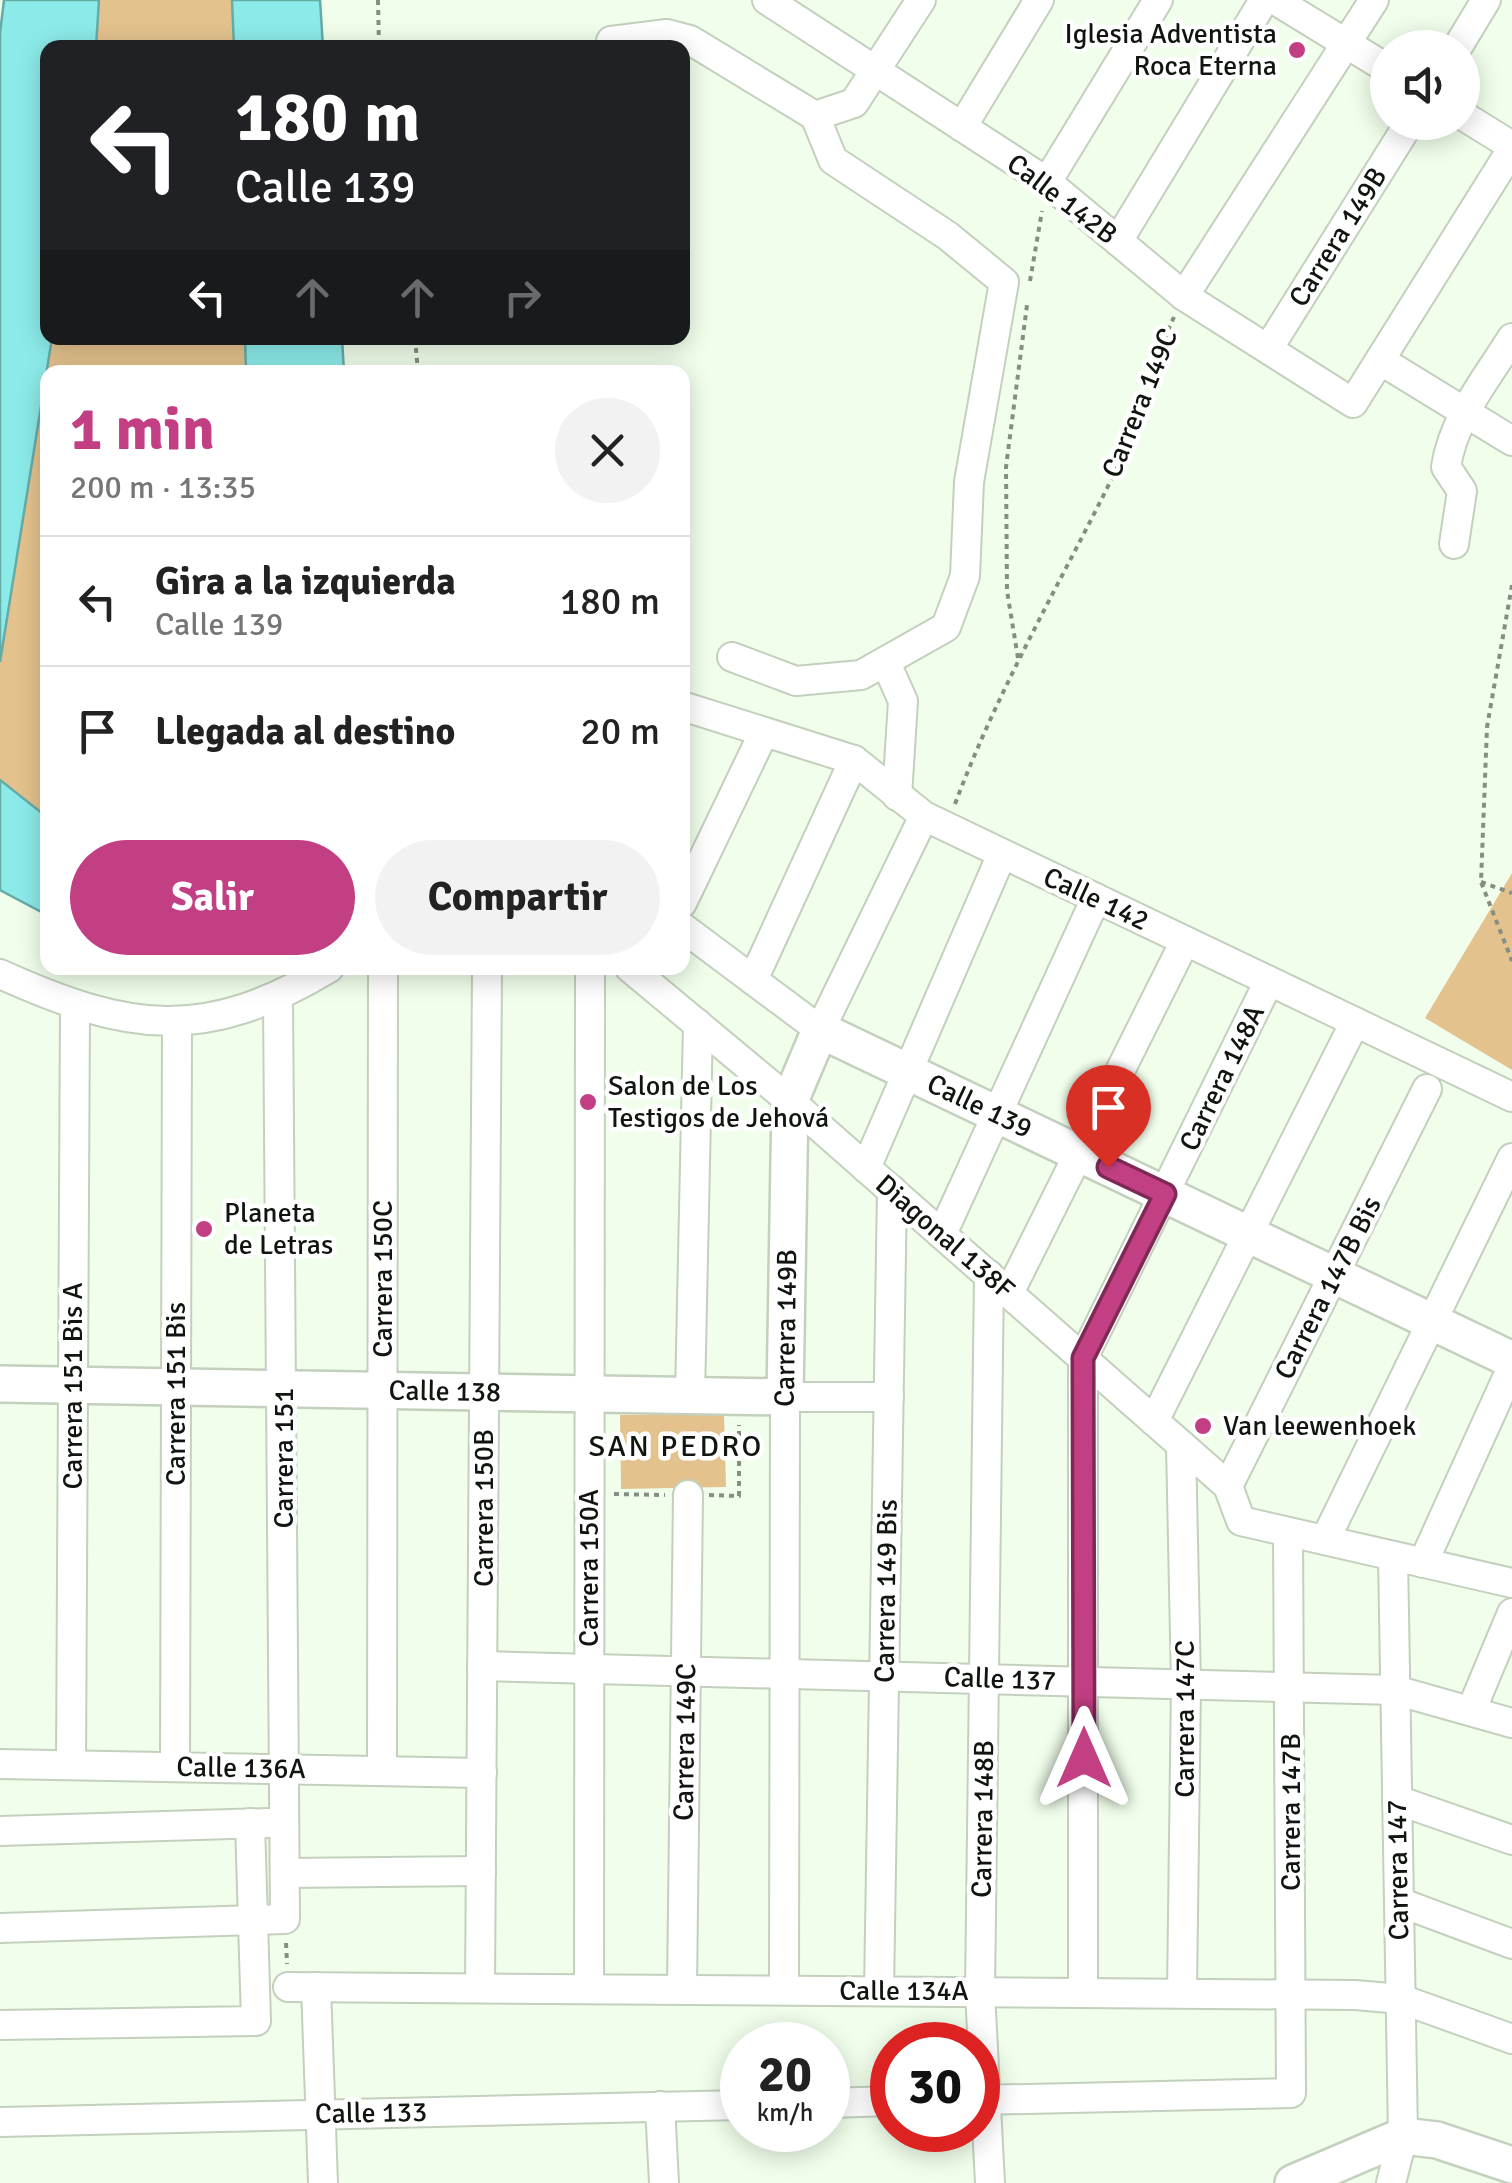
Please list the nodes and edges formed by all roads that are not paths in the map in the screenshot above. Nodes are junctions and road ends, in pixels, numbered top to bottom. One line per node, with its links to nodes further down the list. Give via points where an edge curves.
1 (767, 0): 9 (street, Calle 142B)
2 (921, 0): 16 (street)
3 (1039, 0): 18 (street)
4 (1158, 0): 22 (street)
5 (1264, 0): 23 (street)
6 (1275, 0): 14 (street)
7 (1374, 0): 14 (street, Carrera 149C)
8 (1486, 0): 10 (street)
9 (798, 8): 16 (street, Calle 142B)
10 (1467, 30)
11 (619, 40): 13 (street, via 666,34)
12 (690, 40): 17 (street)
13 (690, 40)
14 (1346, 44): 15 (street); 24 (street, Carrera 149C)
15 (1370, 58)
16 (878, 69): 17 (street, via 854,103); 18 (street, Calle 142B)
17 (815, 116): 32 (street, via 833,160 1004,282 968,482 965,576 946,627)
18 (962, 126): 22 (street, Calle 142B)
19 (1480, 128): 21 (street)
20 (1399, 140): 26 (street, Carrera 149B)
21 (1512, 148): 27 (street)
22 (1047, 182): 23 (street, Calle 142B)
23 (1118, 241): 24 (street, Calle 142B)
24 (1184, 296): 26 (street, Calle 142B)
25 (1511, 343): 28 (street)
26 (1268, 349): 27 (street, Calle 142B, via 1353,403)
27 (1380, 360): 28 (street)
28 (1465, 412): 29 (street); 30 (street, via 1446,466 1462,491)
29 (1512, 441)
30 (1454, 544)
31 (732, 657): 32 (street, via 796,680 861,674)
32 (886, 663): 36 (street, via 903,701)
33 (690, 709): 34 (street, Calle 142)
34 (764, 732): 35 (street, Calle 142); 39 (street)
35 (854, 760): 36 (street, Calle 142); 49 (street)
36 (898, 796): 37 (street, Calle 142)
37 (935, 822): 38 (street, Calle 142); 56 (street, Carrera 149B)
38 (1002, 854): 40 (street, Calle 142); 57 (street)
39 (690, 886)
40 (1096, 898): 42 (street, Calle 142); 61 (street)
41 (690, 933): 49 (street, Calle 139)
42 (1185, 941): 50 (street, Calle 142); 62 (street, Carrera 148B)
43 (0, 974): 52 (street)
44 (317, 975): 51 (street)
45 (383, 975): 78 (street, Carrera 150C)
46 (487, 975): 79 (street, Carrera 150B)
47 (590, 975): 80 (street, Carrera 150A)
48 (638, 975): 55 (street, Diagonal 138F)
49 (753, 980): 56 (street, Calle 139)
50 (1269, 981): 54 (street, Calle 142); 66 (street, Carrera 148A)
51 (278, 998): 53 (street); 77 (street, Carrera 151)
52 (75, 1008): 53 (street); 75 (street, Carrera 151 Bis A)
53 (177, 1022): 76 (street, Carrera 151 Bis)
54 (1354, 1022): 59 (street, Calle 142); 68 (street)
55 (698, 1024): 60 (street, Diagonal 138F); 81 (street)
56 (820, 1030): 57 (main road, Calle 139); 60 (main road, Carrera 149B)
57 (908, 1072): 61 (main road, Calle 139); 64 (street)
58 (1426, 1089): 69 (street, Carrera 147B Bis)
59 (1512, 1097)
60 (790, 1101): 64 (street, Diagonal 138F); 82 (main road, Carrera 149B)
61 (997, 1114): 62 (main road, Calle 139); 67 (street)
62 (1080, 1154): 66 (main road, Calle 139); 70 (street, Carrera 148B)
63 (1512, 1158): 71 (street)
64 (866, 1168): 65 (street, Diagonal 138F)
65 (892, 1190): 67 (street, Diagonal 138F); 83 (street, Carrera 149 Bis)
66 (1165, 1194): 68 (main road, Calle 139); 72 (street, Carrera 148A)
67 (942, 1234): 70 (street, Diagonal 138F)
68 (1249, 1234): 69 (main road, Calle 139); 84 (street)
69 (1334, 1276): 71 (main road, Calle 139); 86 (street, Carrera 147B Bis)
70 (999, 1284): 72 (street, Diagonal 138F); 99 (street, Carrera 148B)
71 (1431, 1322): 73 (main road, Calle 139); 89 (street)
72 (1083, 1358): 84 (street, Diagonal 138F); 100 (street, Carrera 148A)
73 (1512, 1364): 91 (street)
74 (0, 1384): 75 (main road, Calle 138)
75 (73, 1386): 76 (main road, Calle 138); 107 (street, Carrera 151 Bis A)
76 (176, 1387): 77 (main road, Calle 138); 108 (street, Carrera 151 Bis)
77 (284, 1389): 78 (main road, Calle 138); 109 (street, Carrera 151)
78 (383, 1390): 79 (main road, Calle 138); 110 (street, Carrera 150C)
79 (484, 1392): 80 (main road, Calle 138); 94 (street, Carrera 150B)
80 (590, 1394): 81 (main road, Calle 138); 95 (street, Carrera 150A)
81 (690, 1396): 82 (main road, Calle 138)
82 (785, 1397): 83 (street, Calle 138); 97 (street, Carrera 149B)
83 (889, 1397): 98 (street, Carrera 149 Bis)
84 (1154, 1421): 85 (street, Diagonal 138F)
85 (1181, 1445): 86 (street, Diagonal 138F); 101 (street, Carrera 147C)
86 (1228, 1486): 88 (street, Diagonal 138F, via 1241,1521)
87 (688, 1495): 96 (street, Carrera 149C)
88 (1288, 1532): 89 (street); 102 (street, Carrera 147B)
89 (1325, 1540): 90 (street)
90 (1393, 1556): 91 (street); 103 (street, Carrera 147)
91 (1423, 1563): 92 (street)
92 (1512, 1584)
93 (1512, 1612): 104 (street)
94 (482, 1666): 95 (street, Calle 137); 111 (street, Carrera 150B)
95 (589, 1669): 96 (street, Calle 137); 124 (street, Carrera 150A)
96 (686, 1671): 97 (street, Calle 137); 125 (street, Carrera 149C)
97 (784, 1674): 98 (street, Calle 137); 126 (street, Carrera 149B)
98 (884, 1676): 99 (street, Calle 137); 127 (street, Carrera 149 Bis)
99 (985, 1679): 100 (street, Calle 137); 128 (street, Carrera 148B)
100 (1085, 1682): 101 (street, Calle 137); 129 (street, Carrera 148A)
101 (1186, 1684): 102 (street, Calle 137); 130 (street, Carrera 147C)
102 (1290, 1687): 103 (street, Calle 137); 131 (street, Carrera 147B)
103 (1395, 1690): 104 (street, Calle 137); 112 (street, Carrera 147)
104 (1471, 1711): 105 (street, Calle 137)
105 (1512, 1723)
106 (0, 1764): 107 (street, Calle 136A)
107 (70, 1765): 108 (street, Calle 136A)
108 (175, 1767): 109 (street, Calle 136A)
109 (285, 1769): 110 (street, Calle 136A); 113 (street, Carrera 151)
110 (382, 1771): 111 (street, Calle 136A)
111 (482, 1772): 117 (street, Carrera 150B)
112 (1397, 1800): 116 (street); 119 (street, Carrera 147)
113 (285, 1822): 114 (street); 118 (street, Carrera 151)
114 (250, 1823): 115 (street); 120 (street)
115 (0, 1831)
116 (1512, 1840)
117 (481, 1871): 118 (street); 123 (street, Carrera 150B)
118 (285, 1873): 120 (street, Carrera 151, via 286,1918)
119 (1399, 1902): 122 (street); 132 (street, Carrera 147)
120 (254, 1920): 121 (street); 134 (street, via 256,2021)
121 (0, 1928)
122 (1512, 1944)
123 (480, 1988): 124 (street, Calle 134A); 139 (street, Calle 134A, via 302,1987)
124 (589, 1989): 125 (street, Calle 134A)
125 (682, 1990): 126 (street, Calle 134A)
126 (784, 1990): 127 (street, Calle 134A)
127 (879, 1991): 128 (street, Calle 134A)
128 (980, 1992): 129 (street, Calle 134A); 133 (street, Carrera 148B)
129 (1083, 1993): 130 (street, Calle 134A)
130 (1182, 1993): 131 (street, Calle 134A)
131 (1291, 1994): 132 (street, Calle 134A); 136 (street, Carrera 147B, via 1291,2093)
132 (1401, 1999): 135 (street, Calle 134A); 141 (street, Carrera 147)
133 (981, 2022)
134 (0, 2025)
135 (1512, 2039)
136 (1000, 2100)
137 (720, 2105): 138 (street, Calle 133)
138 (660, 2106): 139 (street, Calle 133); 146 (street)
139 (321, 2114): 140 (street, Calle 133); 145 (street)
140 (0, 2122)
141 (1403, 2136): 143 (main road, via 1438,2140); 144 (main road); 148 (street, Carrera 147)
142 (987, 2152): 147 (street, Carrera 148B)
143 (1504, 2170)
144 (1304, 2181)
145 (323, 2183)
146 (664, 2183)
147 (990, 2183)
148 (1391, 2183)

